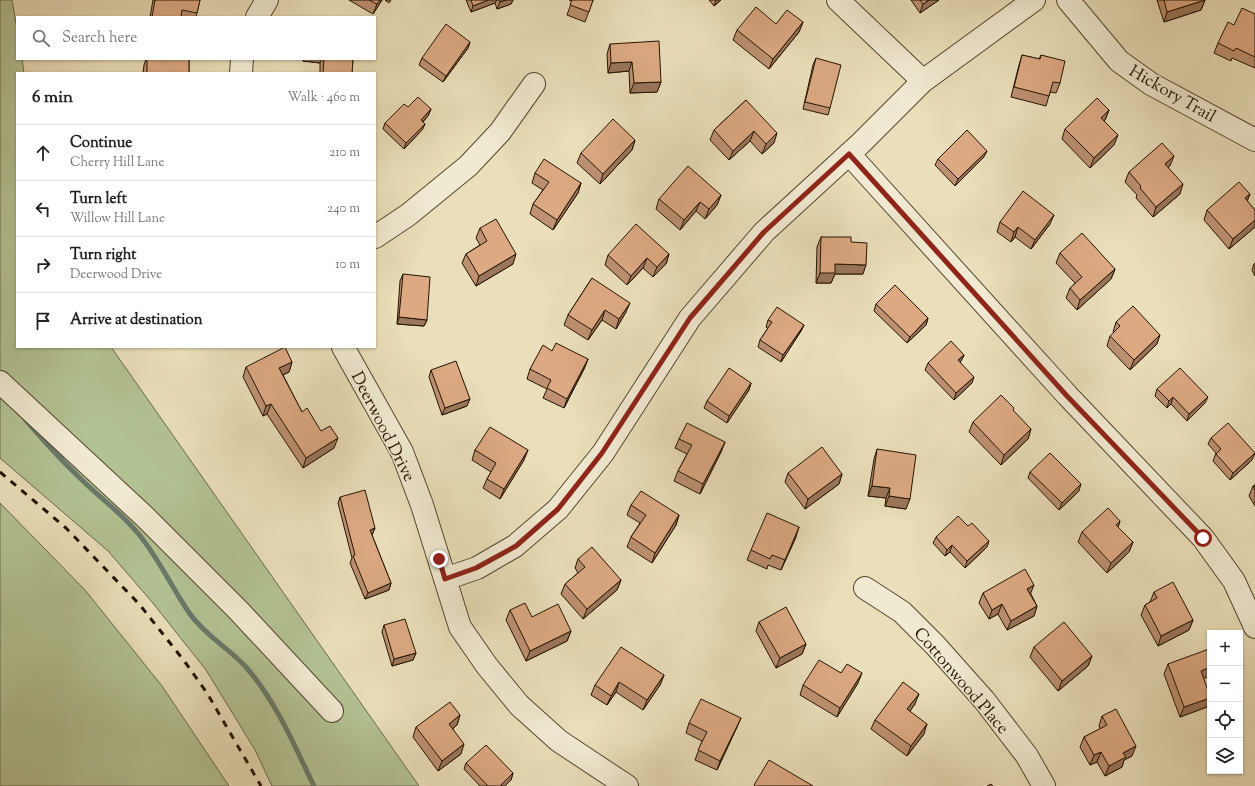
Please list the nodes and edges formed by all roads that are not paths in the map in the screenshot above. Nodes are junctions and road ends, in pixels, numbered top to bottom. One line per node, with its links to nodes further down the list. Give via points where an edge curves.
1 (267, 0): 5 (street)
2 (838, 0): 8 (street)
3 (1034, 0): 8 (street)
4 (1068, 0): 10 (street, Hickory Trail, via 1118,61 1152,84)
5 (258, 16)
6 (242, 60): 7 (street)
7 (240, 72)
8 (922, 80): 11 (street)
9 (534, 84): 12 (street, via 500,132 468,166 408,215)
10 (1255, 140)
11 (849, 154): 15 (street, via 764,232 690,318 602,453 558,509 516,546 476,568); 17 (street, via 1067,396 1203,538 1234,580)
12 (376, 236)
13 (344, 348): 15 (street, Deerwood Drive, via 402,452)
14 (0, 382): 18 (street, via 144,516 238,610)
15 (445, 579): 19 (street, Deerwood Drive, via 460,627 519,705 559,741)
16 (865, 588): 20 (street, Cottonwood Place, via 902,612 935,645 984,700 1027,756)
17 (1255, 627)
18 (332, 711)
19 (627, 786)
20 (1044, 786)

